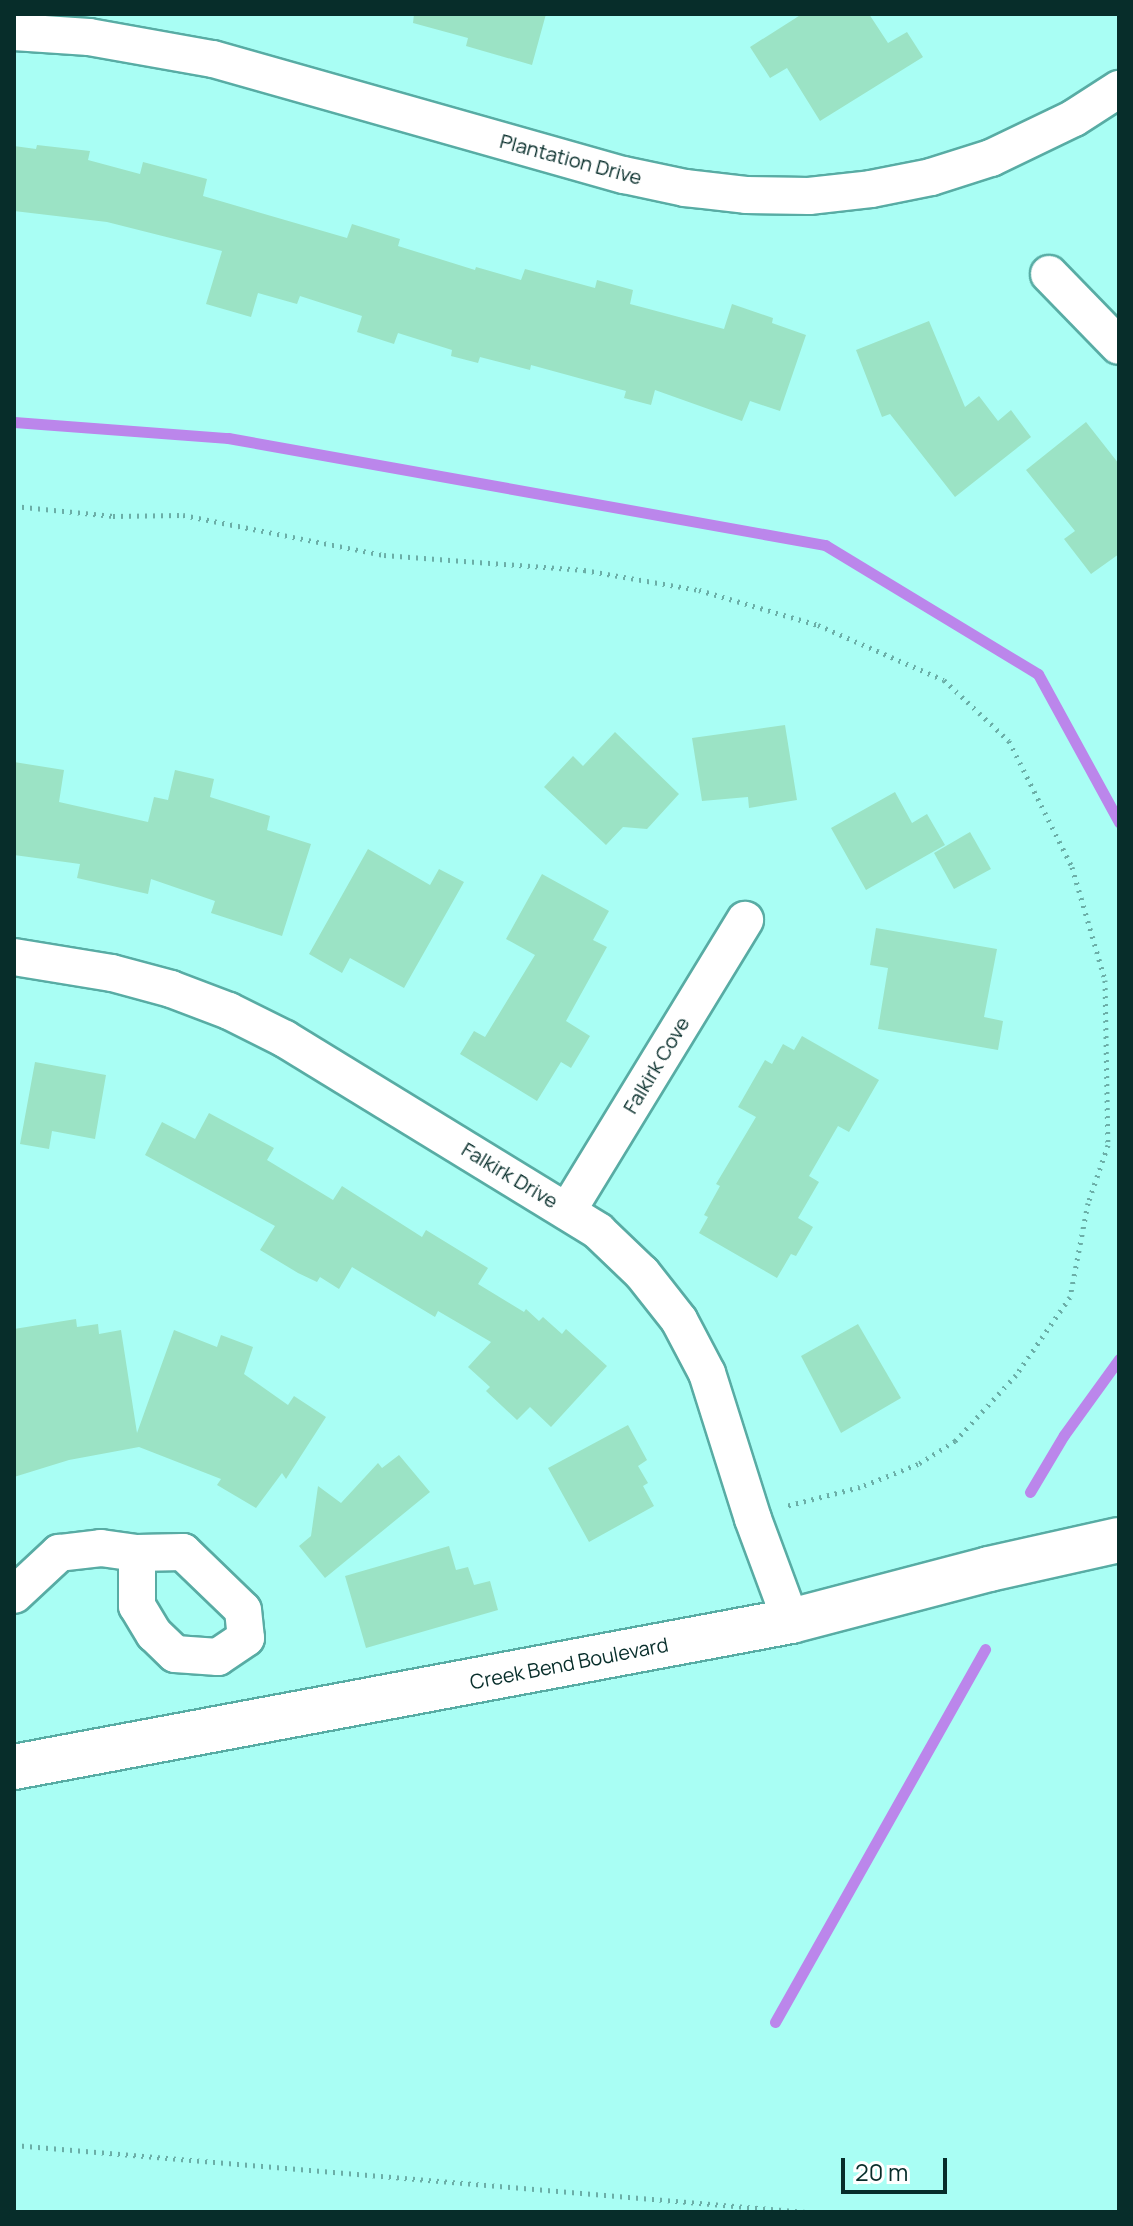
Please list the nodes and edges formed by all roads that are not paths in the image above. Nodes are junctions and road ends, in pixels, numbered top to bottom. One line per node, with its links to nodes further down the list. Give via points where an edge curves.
1 (14, 32): 2 (street, Plantation Drive, via 89,37 198,55 624,175 746,195 809,196 931,177 991,158 1074,118)
2 (1119, 89)
3 (1049, 274): 4 (street)
4 (1119, 346)
5 (745, 920): 7 (street, Falkirk Cove)
6 (14, 957): 7 (street, Falkirk Drive, via 112,973 229,1011 285,1039)
7 (568, 1210): 11 (street, Falkirk Drive, via 642,1273 679,1320 707,1373)
8 (1119, 1540): 11 (street, Creek Bend Boulevard)
9 (137, 1553): 10 (street, via 101,1548 59,1553)
10 (14, 1595)
11 (791, 1621): 12 (street, Creek Bend Boulevard)
12 (14, 1767)

